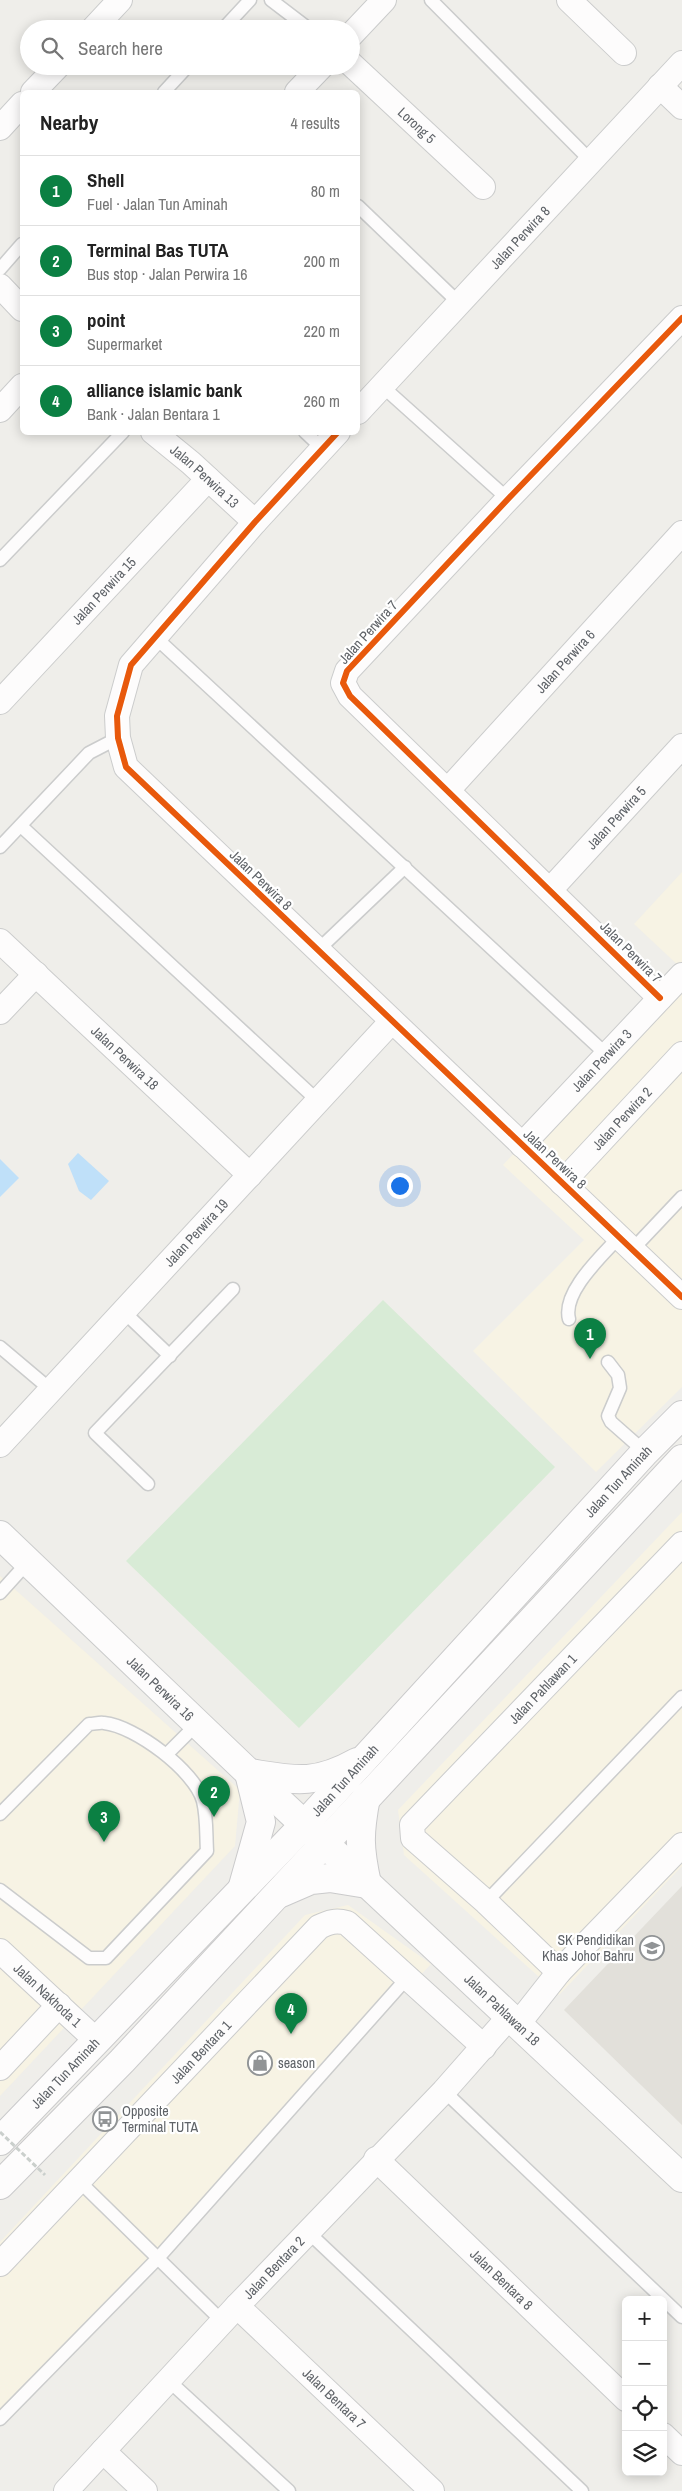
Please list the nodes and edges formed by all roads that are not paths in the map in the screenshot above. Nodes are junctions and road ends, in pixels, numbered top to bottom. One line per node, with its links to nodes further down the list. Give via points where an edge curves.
1 (120, 0): 7 (street)
2 (250, 0): 8 (lane)
3 (271, 0): 9 (lane)
4 (384, 0): 10 (street)
5 (431, 0): 24 (lane)
6 (570, 0): 11 (street)
7 (101, 20)
8 (231, 20)
9 (297, 20)
10 (360, 25)
11 (624, 53)
12 (682, 63): 17 (street, Jalan Perwira 8)
13 (360, 72): 25 (street, Lorong 5)
14 (49, 75): 18 (street)
15 (180, 75): 19 (lane)
16 (313, 75): 20 (street)
17 (660, 86): 22 (street); 24 (street, Jalan Perwira 8)
18 (35, 90)
19 (166, 90)
20 (299, 90)
21 (20, 106): 23 (street)
22 (682, 107)
23 (0, 128)
24 (591, 161): 30 (street, Jalan Perwira 8)
25 (483, 187)
26 (360, 208): 30 (lane)
27 (20, 246): 28 (lane)
28 (0, 269)
29 (0, 286): 31 (street)
30 (459, 303): 33 (street, Jalan Perwira 8)
31 (20, 307)
32 (682, 318): 42 (street, Jalan Perwira 7)
33 (382, 386): 36 (street, Jalan Perwira 8); 42 (lane)
34 (20, 388): 35 (street)
35 (0, 410)
36 (360, 410)
37 (120, 435): 45 (lane)
38 (157, 435): 41 (street, Jalan Perwira 13)
39 (314, 435): 40 (lane)
40 (331, 441): 43 (street, Jalan Perwira 8)
41 (208, 479): 43 (street, Jalan Perwira 13); 47 (street, Jalan Perwira 15)
42 (508, 499): 50 (street, Jalan Perwira 7, via 347,671 343,683 350,696)
43 (255, 522): 46 (street, Jalan Perwira 8)
44 (682, 533): 50 (street, Jalan Perwira 6)
45 (0, 560)
46 (155, 637): 48 (street, Jalan Perwira 8, via 131,665 117,716); 53 (lane)
47 (0, 702)
48 (118, 738): 51 (lane, via 89,753); 56 (street, Jalan Perwira 8, via 126,767)
49 (682, 746): 54 (street, Jalan Perwira 5)
50 (448, 790): 54 (street, Jalan Perwira 7)
51 (21, 826): 52 (lane); 64 (lane)
52 (0, 847)
53 (405, 867): 56 (lane); 63 (lane)
54 (550, 890): 59 (street, Jalan Perwira 7)
55 (0, 941): 57 (street, Jalan Perwira 18)
56 (318, 950): 61 (street, Jalan Perwira 8)
57 (36, 974): 60 (street); 66 (street, Jalan Perwira 18)
58 (682, 975): 59 (street, Jalan Perwira 3)
59 (660, 998): 63 (street, Jalan Perwira 3)
60 (0, 1012)
61 (392, 1021): 64 (street, Jalan Perwira 19); 65 (street, Jalan Perwira 8)
62 (682, 1054): 67 (street, Jalan Perwira 2)
63 (607, 1055): 65 (street, Jalan Perwira 3)
64 (318, 1101): 66 (street, Jalan Perwira 19)
65 (522, 1146): 67 (street, Jalan Perwira 8)
66 (250, 1175): 72 (street, Jalan Perwira 19)
67 (562, 1183): 69 (street, Jalan Perwira 8)
68 (682, 1197): 69 (lane)
69 (626, 1244): 71 (street, Jalan Perwira 8); 73 (lane, via 575,1289 567,1311)
70 (234, 1289): 75 (lane)
71 (682, 1297)
72 (124, 1311): 75 (lane); 77 (street, Jalan Perwira 19)
73 (568, 1319)
74 (0, 1347): 77 (lane)
75 (170, 1356): 82 (lane, via 96,1433)
76 (608, 1362): 80 (lane, via 618,1375 620,1388 608,1416)
77 (51, 1390): 79 (street, Jalan Perwira 19)
78 (682, 1415): 80 (main road, Jalan Tun Aminah)
79 (0, 1445)
80 (645, 1452): 90 (main road, Jalan Tun Aminah)
81 (682, 1459): 92 (main road, Jalan Tun Aminah)
82 (148, 1484)
83 (0, 1535): 85 (main road, Jalan Perwira 16)
84 (682, 1544): 100 (street, Jalan Pahlawan 1, via 412,1825 413,1838)
85 (28, 1562): 86 (lane); 88 (main road, Jalan Perwira 16)
86 (0, 1593)
87 (682, 1697): 100 (lane)
88 (198, 1723): 89 (lane); 91 (main road, Jalan Perwira 16)
89 (167, 1754): 93 (lane, via 130,1732 105,1723 89,1724); 97 (lane, via 182,1767 203,1800 207,1851 106,1958 89,1958)
90 (369, 1754): 91 (main road, via 325,1776 302,1781); 94 (main road, Jalan Tun Aminah)
91 (249, 1773): 94 (main road, Jalan Perwira 16); 98 (main road, via 261,1822)
92 (366, 1797): 94 (main road, Jalan Tun Aminah); 96 (main road, via 359,1848)
93 (0, 1814)
94 (314, 1834): 96 (main road, Jalan Pahlawan 18); 98 (main road, Jalan Tun Aminah); 99 (main road, Jalan Tun Aminah)
95 (682, 1845): 102 (street, Jalan Bentara 2)
96 (367, 1884): 99 (main road, via 330,1878 312,1880); 105 (main road, Jalan Pahlawan 18)
97 (0, 1890)
98 (241, 1890): 106 (main road, Jalan Tun Aminah)
99 (273, 1896): 114 (main road, Jalan Tun Aminah, via 122,2061)
100 (486, 1902): 102 (street)
101 (0, 1951): 104 (street, Jalan Nakhoda 1)
102 (560, 1972): 105 (street, Jalan Bentara 2)
103 (407, 1978): 107 (street); 113 (street, Jalan Bentara 1, via 347,1923 339,1921 319,1927); 116 (lane)
104 (59, 2006): 106 (street, Jalan Nakhoda 1); 108 (street)
105 (514, 2020): 107 (street, Jalan Bentara 2); 112 (main road, Jalan Pahlawan 18)
106 (96, 2040): 110 (main road, Jalan Tun Aminah)
107 (484, 2047): 109 (street, Jalan Bentara 2)
108 (0, 2068)
109 (444, 2091): 111 (street, Jalan Bentara 2); 119 (lane)
110 (0, 2141)
111 (376, 2159): 115 (street, Jalan Bentara 2); 121 (street, Jalan Bentara 8)
112 (682, 2178)
113 (79, 2182): 116 (lane); 117 (street, Jalan Bentara 1)
114 (0, 2185)
115 (308, 2232): 118 (street, Jalan Bentara 2); 130 (lane)
116 (159, 2257): 118 (lane); 122 (lane)
117 (0, 2264)
118 (230, 2314): 120 (street, Jalan Bentara 2); 129 (street, Jalan Bentara 7)
119 (682, 2318)
120 (168, 2380): 124 (street, Jalan Bentara 2); 128 (lane)
121 (622, 2394)
122 (0, 2420)
123 (667, 2439): 125 (street)
124 (103, 2451): 126 (street, Jalan Bentara 2); 127 (street)
125 (682, 2453)
126 (66, 2491)
127 (144, 2491)
128 (288, 2491)
129 (432, 2491)
130 (582, 2491)

